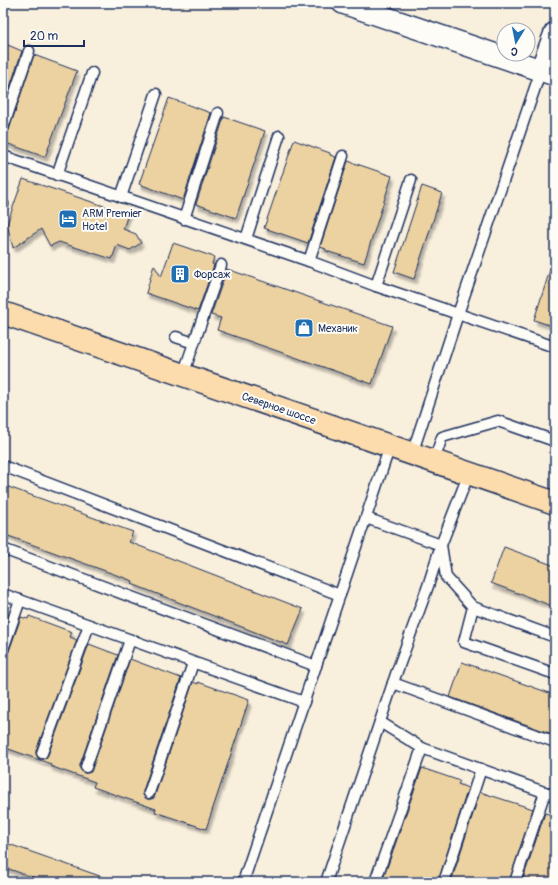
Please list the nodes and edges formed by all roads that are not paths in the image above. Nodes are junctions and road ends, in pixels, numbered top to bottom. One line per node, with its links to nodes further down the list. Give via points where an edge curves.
1 (343, 3): 4 (street)
2 (555, 33): 4 (street)
3 (29, 51): 8 (lane)
4 (548, 72): 21 (lane)
5 (92, 73): 12 (lane)
6 (156, 94): 14 (lane)
7 (218, 113): 15 (lane)
8 (3, 128)
9 (278, 136): 16 (lane)
10 (3, 156): 12 (lane)
11 (343, 156): 17 (lane)
12 (57, 175): 14 (lane)
13 (411, 180): 19 (lane)
14 (121, 197): 15 (lane)
15 (184, 219): 16 (lane)
16 (246, 239): 17 (lane)
17 (309, 261): 19 (lane)
18 (221, 265): 23 (lane)
19 (376, 286): 21 (lane)
20 (3, 313): 25 (main road, Северное шоссе)
21 (458, 314): 24 (lane); 28 (lane)
22 (176, 337): 23 (lane)
23 (194, 344): 25 (lane)
24 (555, 347)
25 (183, 375): 27 (main road, Северное шоссе)
26 (555, 441): 29 (lane, via 498,421 442,437)
27 (390, 446): 28 (main road, Северное шоссе); 33 (lane)
28 (412, 454): 29 (main road, Северное шоссе)
29 (434, 461): 31 (main road, Северное шоссе)
30 (3, 466): 37 (lane)
31 (469, 473): 32 (main road, Северное шоссе); 34 (lane)
32 (555, 503)
33 (366, 518): 34 (lane); 37 (lane)
34 (441, 545): 39 (lane, via 446,577); 47 (lane)
35 (3, 549): 45 (lane)
36 (3, 594): 38 (lane)
37 (340, 595): 45 (lane)
38 (20, 600): 40 (lane); 43 (lane)
39 (473, 607): 41 (lane); 46 (lane, via 464,642)
40 (89, 625): 42 (lane); 52 (lane)
41 (555, 637)
42 (130, 640): 44 (lane); 53 (lane)
43 (3, 649)
44 (193, 663): 48 (lane); 56 (lane)
45 (316, 666): 48 (lane)
46 (555, 674)
47 (393, 683): 49 (lane); 50 (lane)
48 (304, 702): 58 (lane)
49 (380, 722): 51 (lane); 59 (lane)
50 (555, 742)
51 (422, 748): 54 (lane); 60 (lane)
52 (42, 753)
53 (86, 767)
54 (481, 769): 55 (lane); 61 (lane)
55 (545, 792): 57 (lane); 62 (lane)
56 (149, 793)
57 (555, 796)
58 (243, 882)
59 (326, 882)
60 (375, 882)
61 (444, 882)
62 (515, 882)

